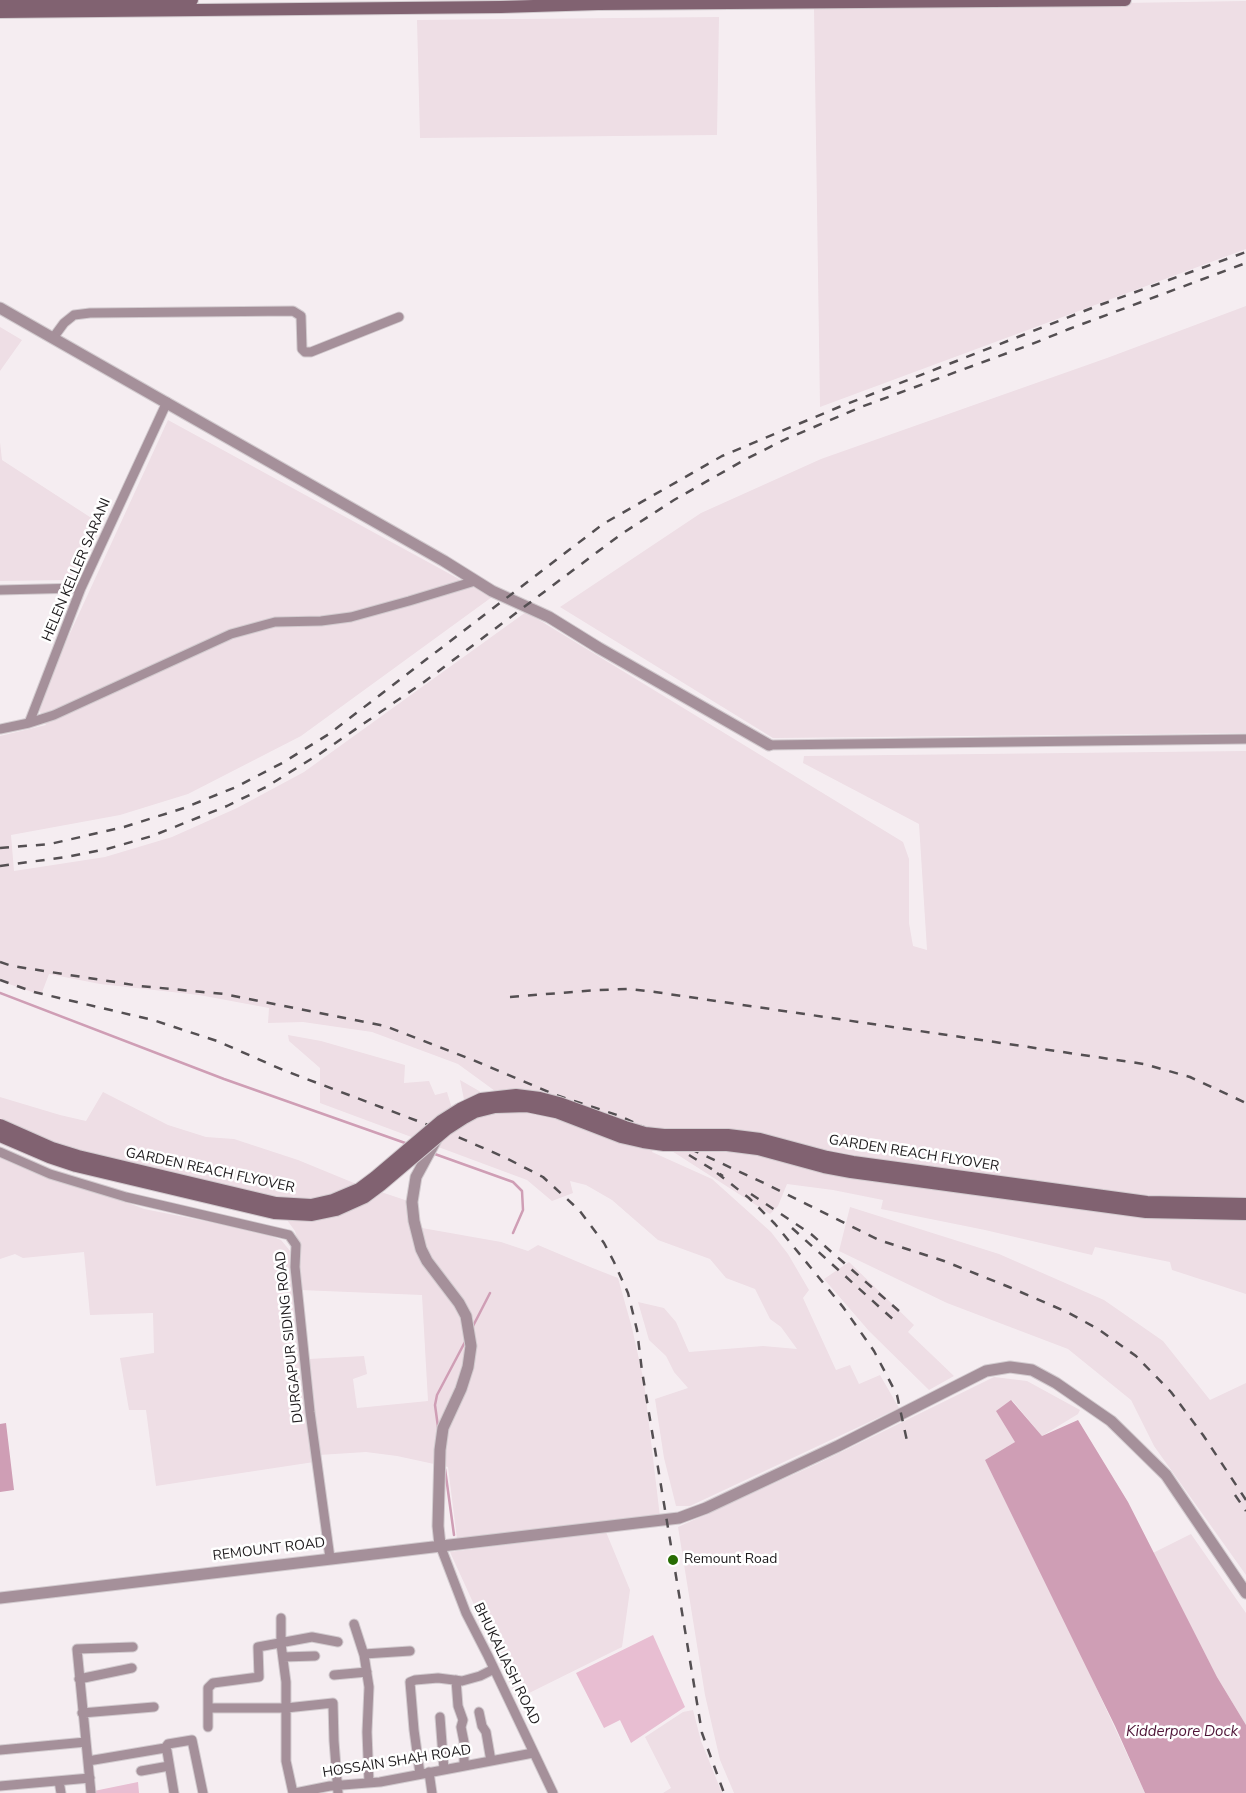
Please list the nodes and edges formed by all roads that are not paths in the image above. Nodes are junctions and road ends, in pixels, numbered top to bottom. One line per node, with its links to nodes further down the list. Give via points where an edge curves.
1 (192, 0): 3 (main road)
2 (1125, 0): 4 (main road)
3 (0, 1)
4 (694, 2): 5 (main road)
5 (0, 12)
6 (0, 308): 8 (street)
7 (399, 318): 8 (street, via 311,352 302,349 301,316 292,311 90,313 74,315)
8 (53, 338): 9 (street)
9 (167, 402): 10 (street); 11 (street, HELEN KELLER SARANI)
10 (475, 581): 13 (street, via 351,616 321,621 275,622 244,630 54,715); 16 (street, via 549,617)
11 (81, 588): 12 (street); 13 (street, HELEN KELLER SARANI)
12 (0, 590)
13 (29, 723): 14 (street)
14 (0, 729)
15 (1246, 739): 16 (street)
16 (769, 745)
17 (0, 1125): 21 (main road, GARDEN REACH FLYOVER, bridge, via 78,1156 276,1203 311,1205 334,1200 359,1189 460,1109 481,1100 516,1095 559,1103 624,1127 664,1135 728,1135 760,1139 853,1162 1147,1202)
18 (0, 1136): 19 (main road, GARDEN REACH FLYOVER, bridge, via 76,1166 274,1213 299,1215 336,1210 364,1197)
19 (438, 1136): 22 (main road, GARDEN REACH FLYOVER, bridge, via 484,1109 527,1106 556,1112 643,1142 758,1149 851,1172 1137,1211); 23 (street, via 416,1177 412,1202 414,1221 420,1249 466,1316 471,1346 461,1389 443,1428)
20 (0, 1152): 24 (street, DURGAPUR SIDING ROAD, via 50,1174 126,1197 289,1235 296,1245 295,1267 310,1412)
21 (1246, 1204)
22 (1246, 1214)
23 (440, 1545): 24 (street, REMOUNT ROAD); 25 (street, REMOUNT ROAD, via 679,1518 838,1446 986,1371 1010,1367 1032,1370 1111,1421 1166,1475); 37 (street, BHUKALIASH ROAD, via 466,1613)
24 (330, 1558): 26 (street, REMOUNT ROAD)
25 (1246, 1593)
26 (0, 1598)
27 (280, 1618): 29 (street)
28 (354, 1624): 33 (street)
29 (281, 1642): 30 (street, via 312,1637); 35 (street); 43 (street, via 258,1647 259,1677 214,1683 208,1688)
30 (338, 1642)
31 (133, 1647): 40 (street, via 77,1649)
32 (410, 1651): 33 (street)
33 (364, 1654): 38 (street)
34 (315, 1656): 35 (street)
35 (283, 1657): 44 (street)
36 (132, 1668): 40 (street)
37 (494, 1669): 41 (street, via 480,1676); 52 (street, BHUKALIASH ROAD)
38 (367, 1672): 39 (street); 62 (street)
39 (334, 1675)
40 (79, 1679): 46 (street)
41 (456, 1680): 56 (street, via 458,1706 464,1720 461,1727); 59 (street, via 438,1678 410,1682 414,1730)
42 (154, 1707): 46 (street)
43 (209, 1708): 44 (street); 48 (street)
44 (286, 1708): 65 (street, via 333,1703); 71 (street, via 286,1761)
45 (479, 1712): 54 (street)
46 (82, 1713): 49 (street)
47 (440, 1718): 57 (street)
48 (208, 1726)
49 (86, 1742): 51 (street); 53 (street)
50 (165, 1748): 53 (street); 55 (street); 70 (street, via 168,1744 192,1740)
51 (0, 1750)
52 (533, 1754): 54 (street, HOSSAIN SHAH ROAD); 73 (street, BHUKALIASH ROAD)
53 (88, 1761): 60 (street)
54 (491, 1761): 56 (street, HOSSAIN SHAH ROAD)
55 (170, 1766): 58 (street); 69 (street)
56 (464, 1766): 57 (street, HOSSAIN SHAH ROAD)
57 (444, 1770): 59 (street, HOSSAIN SHAH ROAD)
58 (141, 1771)
59 (424, 1773): 62 (street, HOSSAIN SHAH ROAD); 72 (street)
60 (90, 1778): 61 (street); 68 (street)
61 (59, 1781): 63 (street); 67 (street)
62 (369, 1782): 65 (street, HOSSAIN SHAH ROAD)
63 (34, 1783): 64 (street); 66 (street)
64 (0, 1786)
65 (338, 1789): 71 (street, HOSSAIN SHAH ROAD)
66 (35, 1793)
67 (61, 1793)
68 (91, 1793)
69 (174, 1793)
70 (203, 1793)
71 (294, 1793)
72 (432, 1793)
73 (552, 1793)

